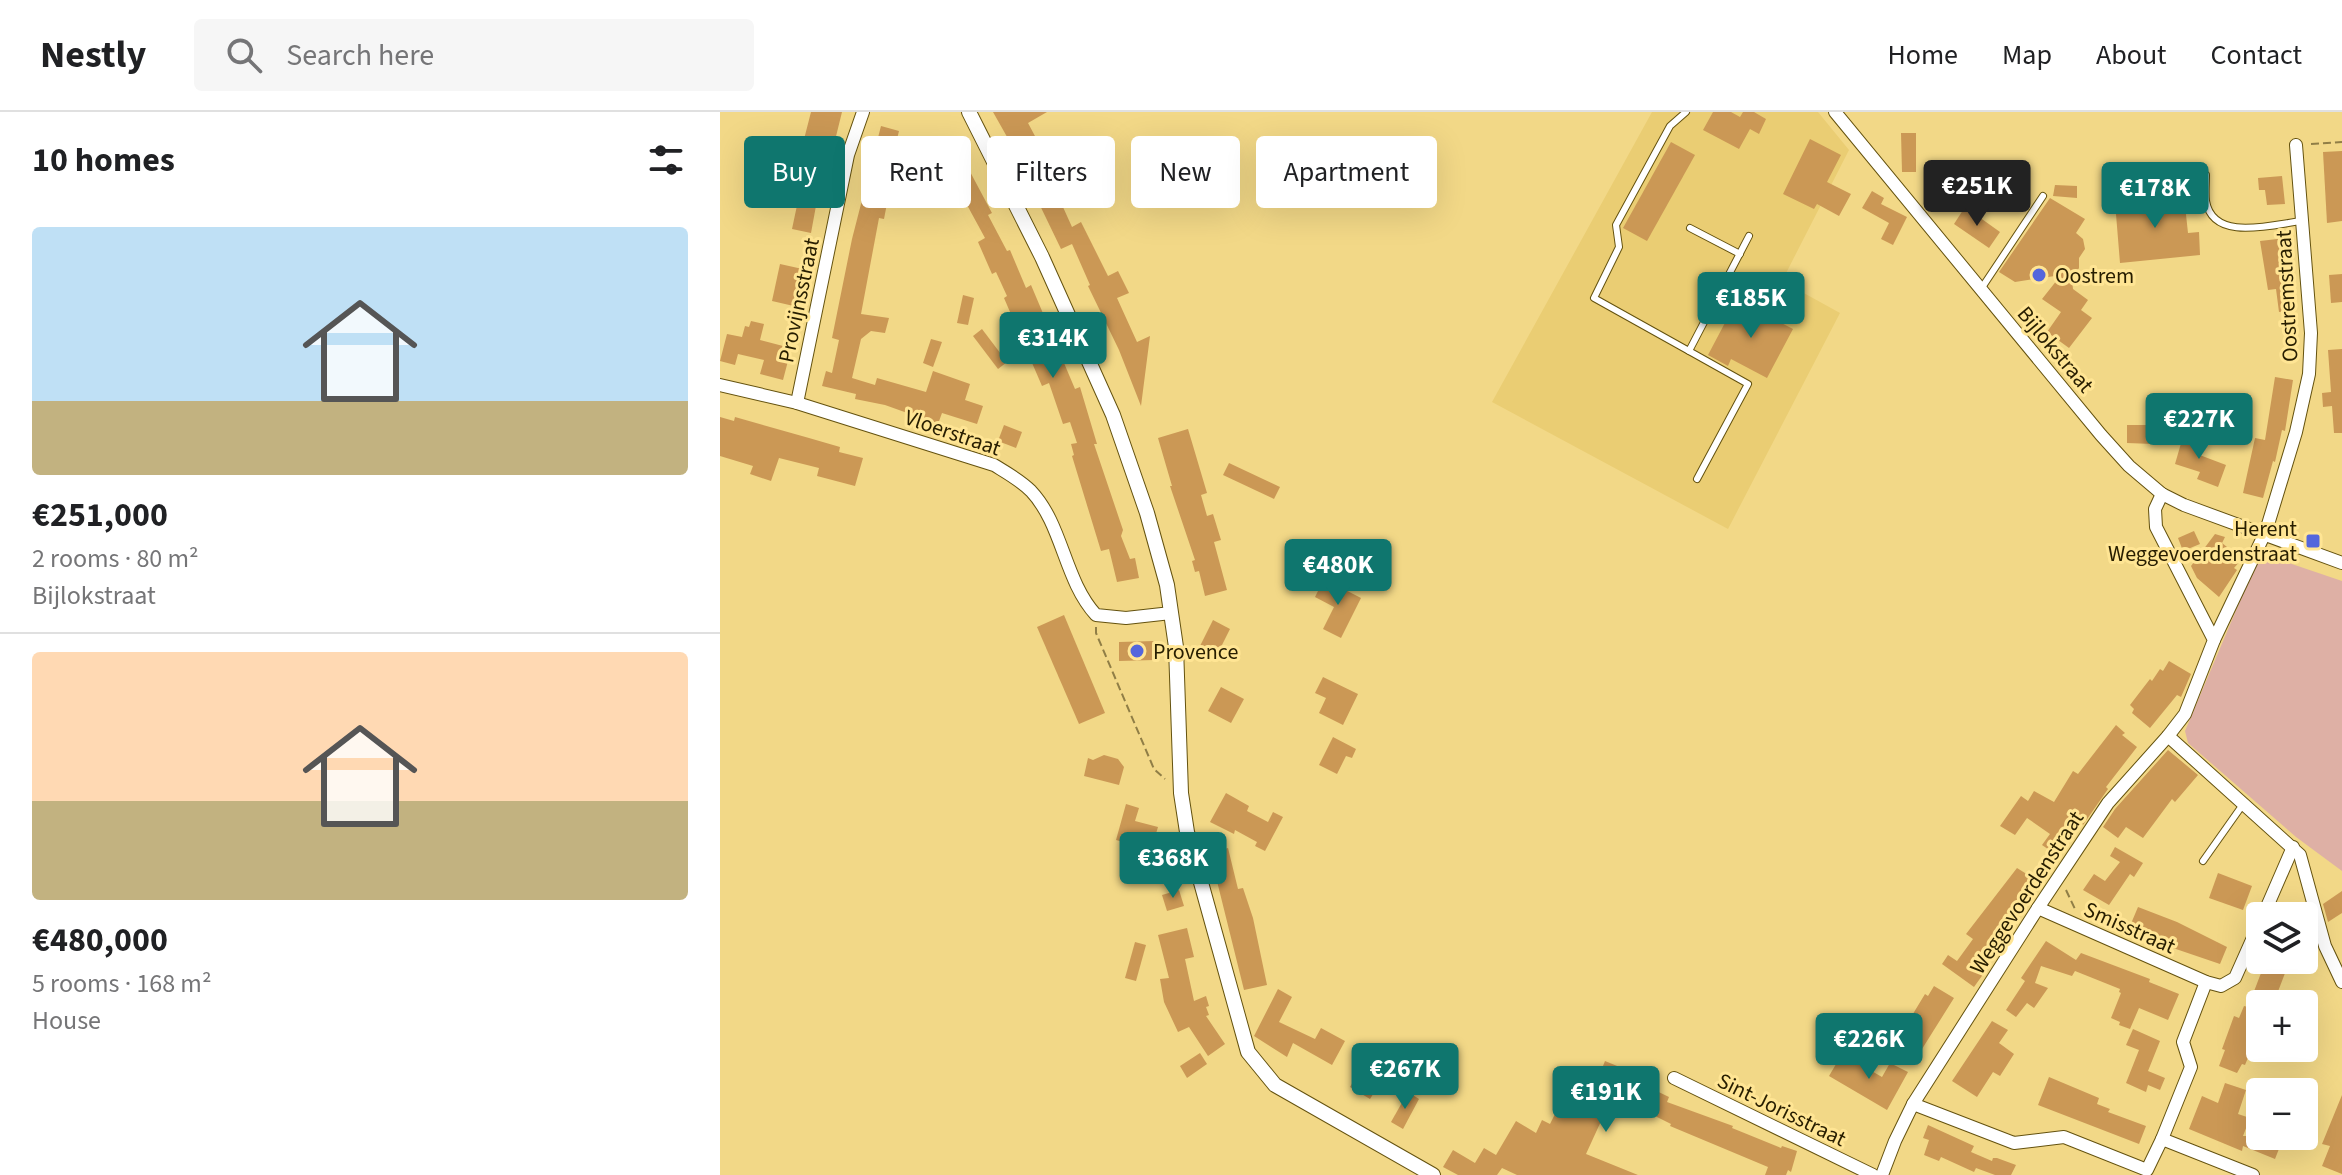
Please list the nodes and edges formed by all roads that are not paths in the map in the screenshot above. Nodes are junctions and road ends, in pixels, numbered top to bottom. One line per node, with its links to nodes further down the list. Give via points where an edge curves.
1 (863, 112): 15 (street, Provijnsstraat, via 848,155)
2 (969, 112): 20 (street, via 1113,415 1147,513)
3 (1686, 112): 13 (lane, via 1670,126 1616,225 1619,247 1594,298)
4 (1835, 112): 12 (street, Bijlokstraat)
5 (2296, 145): 8 (street, Oostremstraat)
6 (2206, 175): 8 (lane, via 2206,204 2217,222 2234,228)
7 (2043, 196): 12 (lane)
8 (2302, 221): 18 (street, Oostremstraat, via 2309,374)
9 (1690, 228): 11 (lane)
10 (1749, 236): 11 (lane)
11 (1740, 254): 13 (lane)
12 (1981, 289): 17 (street, Bijlokstraat, via 2129,466)
13 (1689, 351): 16 (lane, via 1748,384)
14 (720, 385): 15 (street, Vloerstraat)
15 (797, 403): 20 (street, Vloerstraat, via 994,465 1017,479 1044,510 1084,602 1096,615)
16 (1697, 479)
17 (2162, 494): 18 (street, Bijlokstraat); 21 (street, via 2155,509 2156,527)
18 (2265, 535): 19 (street, Bijlokstraat); 21 (street, Weggevoerdenstraat)
19 (2342, 563)
20 (1171, 613): 34 (street, via 1187,832 1248,1052 1275,1085)
21 (2214, 640): 22 (street, Weggevoerdenstraat, via 2185,714)
22 (2168, 736): 23 (street); 27 (street, Weggevoerdenstraat, via 2108,803)
23 (2244, 803): 24 (street); 25 (lane)
24 (2293, 847): 26 (street); 30 (street)
25 (2203, 861)
26 (2269, 902)
27 (2038, 908): 29 (street, Smisstraat); 32 (street, Weggevoerdenstraat)
28 (2246, 953): 29 (street, via 2235,978 2221,986)
29 (2206, 982): 33 (street, via 2183,1042 2191,1067)
30 (2342, 982)
31 (1674, 1078): 35 (street, Sint-Jorisstraat)
32 (1913, 1104): 33 (street, via 2014,1143 2064,1137 2147,1170); 36 (street, Weggevoerdenstraat)
33 (2162, 1139): 37 (street)
34 (1433, 1175)
35 (1873, 1175)
36 (1882, 1175)
37 (2253, 1175)

